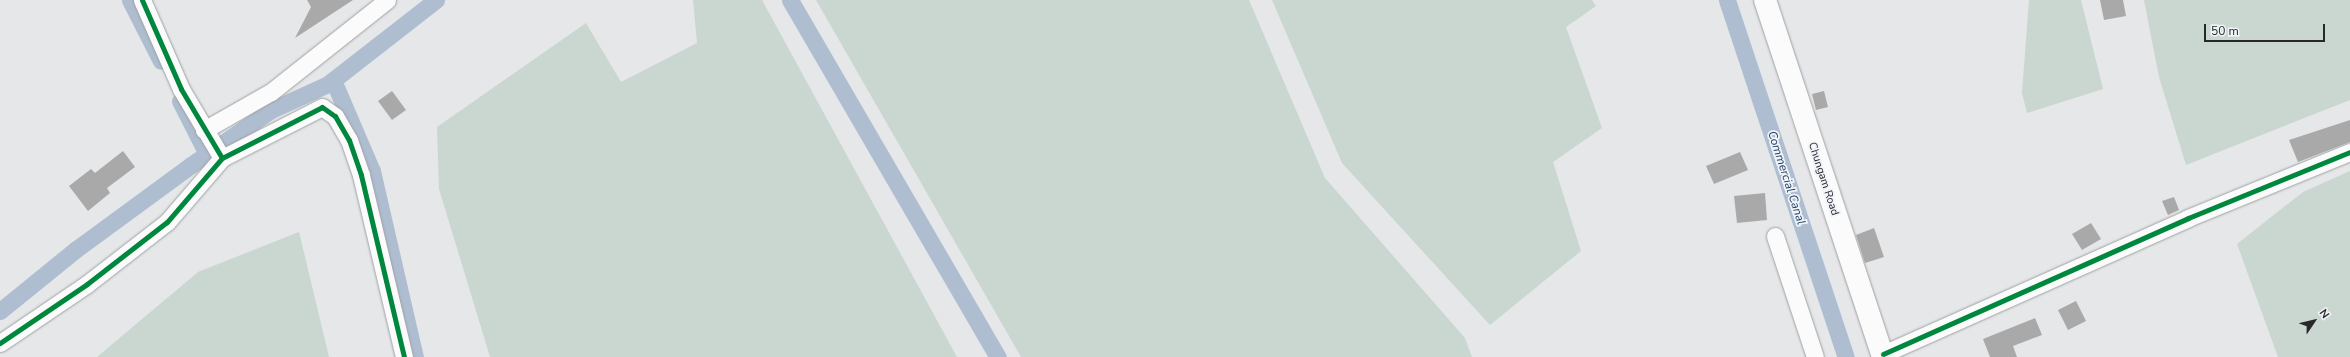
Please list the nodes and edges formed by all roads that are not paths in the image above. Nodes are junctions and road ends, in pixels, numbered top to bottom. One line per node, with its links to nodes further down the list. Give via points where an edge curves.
1 (142, 0): 4 (street, via 181,89)
2 (388, 0): 4 (street, via 271,92)
3 (1766, 0): 9 (main road, Chungam Road)
4 (206, 134): 6 (street)
5 (2350, 152): 9 (street, via 2188,218)
6 (220, 156): 8 (street, via 167,222 88,284); 10 (street, via 322,107 335,116 349,140 361,175)
7 (1776, 236): 11 (street)
8 (0, 343)
9 (1883, 356)
10 (404, 357)
11 (1815, 357)

